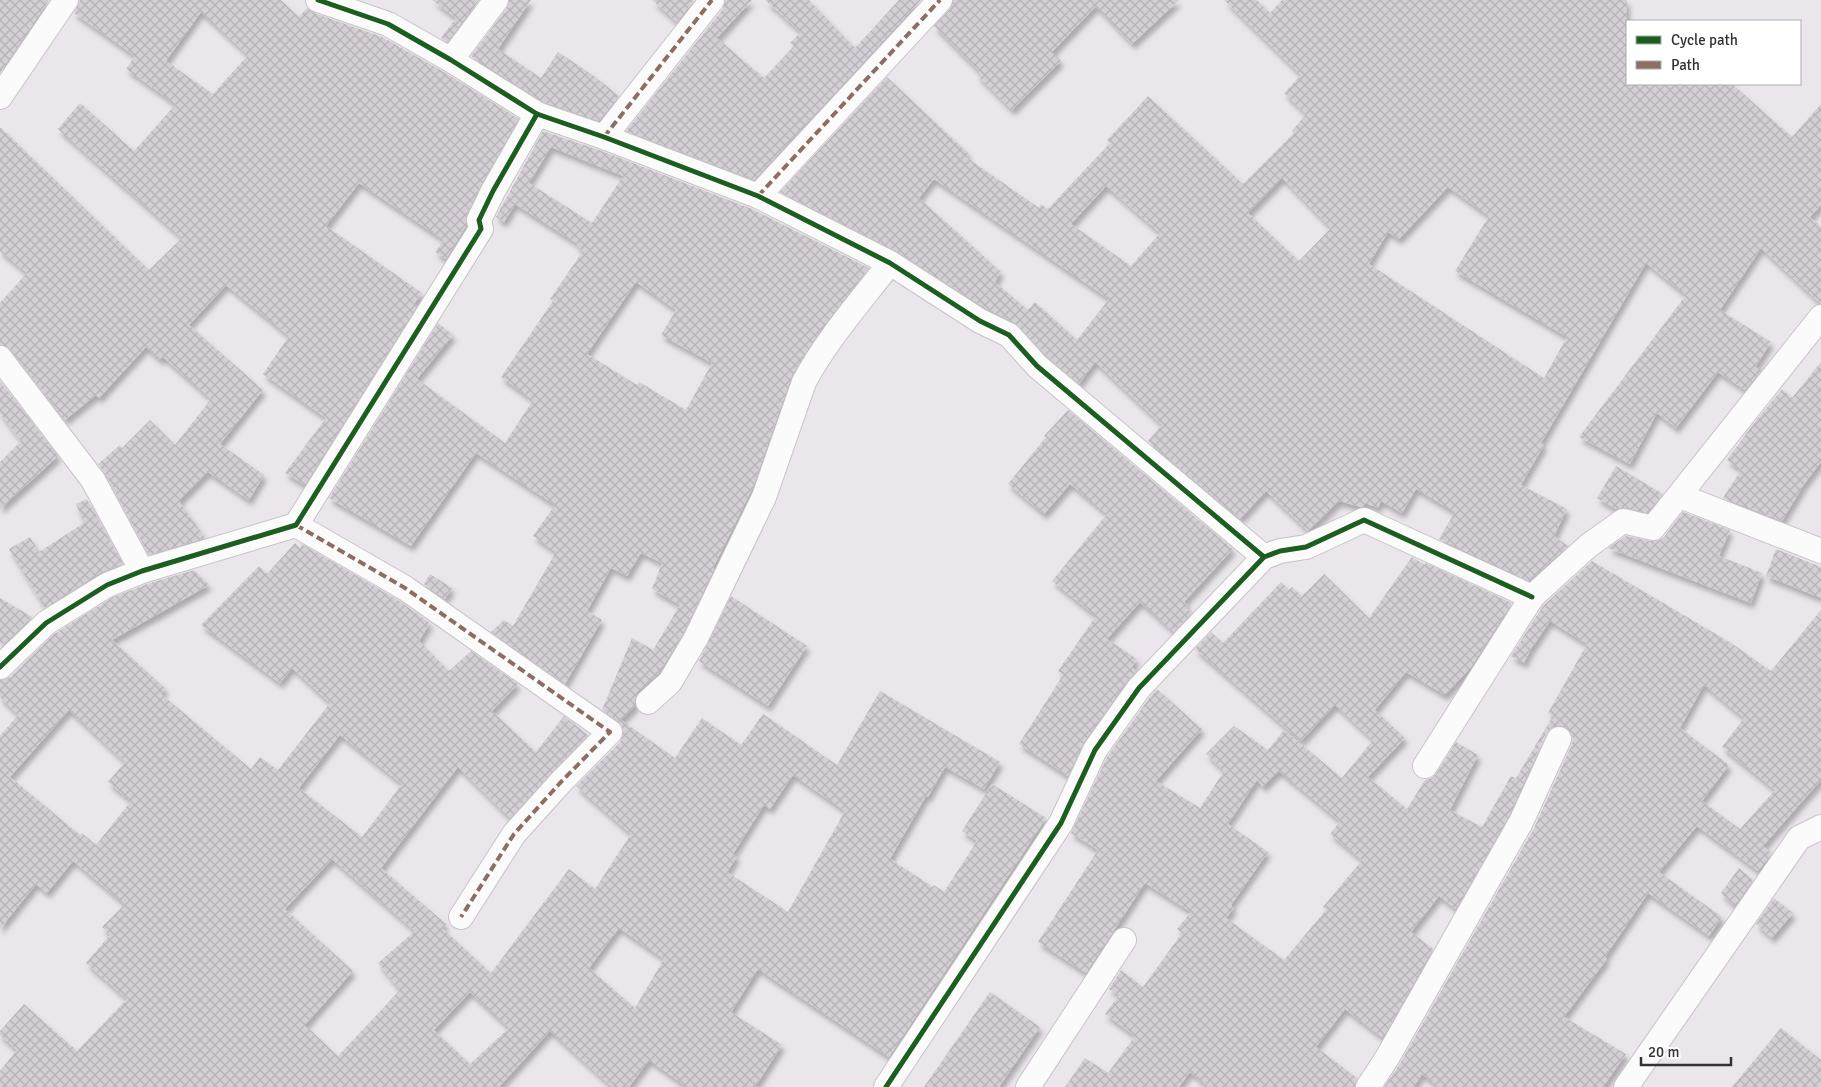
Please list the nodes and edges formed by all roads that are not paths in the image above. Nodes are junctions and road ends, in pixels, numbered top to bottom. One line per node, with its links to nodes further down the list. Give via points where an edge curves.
1 (66, 0): 7 (street)
2 (318, 0): 6 (street, via 388,24)
3 (496, 0): 6 (street)
4 (712, 0): 9 (street)
5 (940, 0): 10 (street)
6 (451, 60): 8 (street)
7 (0, 97)
8 (537, 114): 9 (street); 15 (street, via 493,191 479,220 481,229)
9 (604, 137): 10 (street)
10 (758, 196): 11 (street)
11 (890, 263): 17 (street, via 980,321 1009,335 1037,366); 21 (street, via 811,368 764,497 696,638 670,682)
12 (1821, 317): 14 (street)
13 (0, 358): 18 (street, via 93,480)
14 (1680, 496): 16 (street); 19 (street, via 1653,528 1623,521 1588,546)
15 (296, 525): 18 (street); 25 (street, via 404,588 610,732 514,834)
16 (1821, 551)
17 (1264, 557): 19 (street, via 1306,547 1364,520); 27 (street, via 1140,688 1095,750 1061,823)
18 (142, 571): 20 (street, via 107,585 46,622)
19 (1532, 597): 23 (street)
20 (0, 667)
21 (648, 702)
22 (1559, 739): 29 (street, via 1521,822)
23 (1426, 766)
24 (1821, 827): 30 (street, via 1798,838)
25 (461, 917)
26 (1124, 940): 28 (street)
27 (886, 1087)
28 (1028, 1087)
29 (1368, 1087)
30 (1626, 1087)

